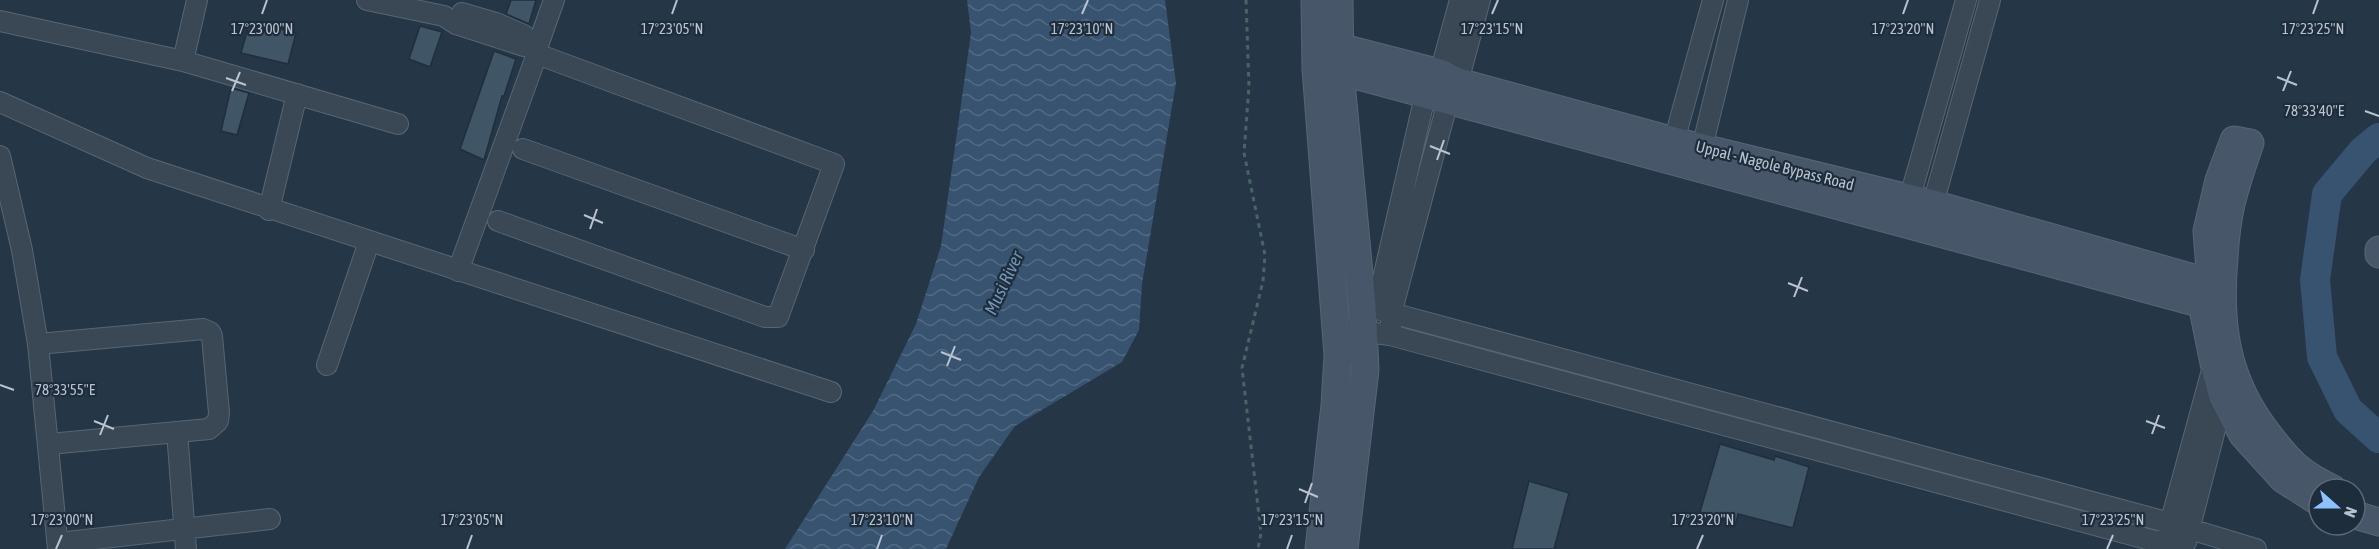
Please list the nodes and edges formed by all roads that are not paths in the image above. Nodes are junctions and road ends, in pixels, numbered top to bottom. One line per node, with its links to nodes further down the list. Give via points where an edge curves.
1 (197, 0): 15 (street)
2 (367, 0): 13 (street, via 444,16 456,24)
3 (554, 0): 13 (street)
4 (1315, 0): 14 (street)
5 (1340, 0): 14 (street)
6 (1460, 0): 16 (street)
7 (1480, 0): 16 (street)
8 (1713, 0): 20 (street)
9 (1738, 0): 21 (street)
10 (1966, 0): 24 (street)
11 (1990, 0): 24 (street)
12 (0, 21): 15 (street)
13 (537, 49): 28 (street, via 834,164); 29 (street)
14 (1328, 57): 16 (street, Uppal - Nagole Bypass Road); 31 (street); 32 (street)
15 (183, 61): 17 (street)
16 (1443, 88): 20 (street, Uppal - Nagole Bypass Road); 24 (street, Uppal - Nagole Bypass Road); 31 (street)
17 (297, 94): 19 (street); 25 (street)
18 (0, 102): 25 (street, via 147,168)
19 (398, 124)
20 (1674, 141): 21 (street, Uppal - Nagole Bypass Road)
21 (1702, 148): 24 (street, Uppal - Nagole Bypass Road)
22 (524, 149): 28 (street)
23 (0, 156): 36 (street, via 22,250)
24 (1916, 208): 30 (street, Uppal - Nagole Bypass Road); 30 (street, Uppal - Nagole Bypass Road)
25 (269, 210): 27 (street)
26 (498, 221): 28 (street, via 765,317 778,317)
27 (369, 242): 29 (street); 37 (street)
28 (804, 250)
29 (458, 271): 39 (street)
30 (2206, 293): 38 (street); 38 (street, via 2207,231 2219,180 2231,143 2250,143 2230,205 2221,291)
31 (1377, 309): 33 (street); 34 (street)
32 (1336, 326): 34 (street); 50 (street)
33 (1446, 329): 35 (street); 46 (street)
34 (1377, 334): 35 (street); 50 (street, via 1365,370)
35 (1410, 340): 51 (street)
36 (38, 345): 41 (street, via 207,330 212,336 218,421 209,429); 42 (street)
37 (327, 365)
38 (2223, 366): 40 (street); 43 (street, via 2250,412); 46 (street)
39 (831, 392)
40 (2223, 397): 44 (street, via 2243,435 2283,479); 48 (street)
41 (177, 432): 42 (street); 47 (street)
42 (49, 444): 49 (street)
43 (2307, 477)
44 (2307, 494)
45 (270, 519): 47 (street)
46 (2170, 524): 48 (street); 51 (street)
47 (184, 529): 49 (street); 52 (street)
48 (2189, 530): 51 (street); 53 (street)
49 (58, 546)
50 (1329, 548)
51 (2176, 548)
52 (186, 549)
53 (2256, 549)

